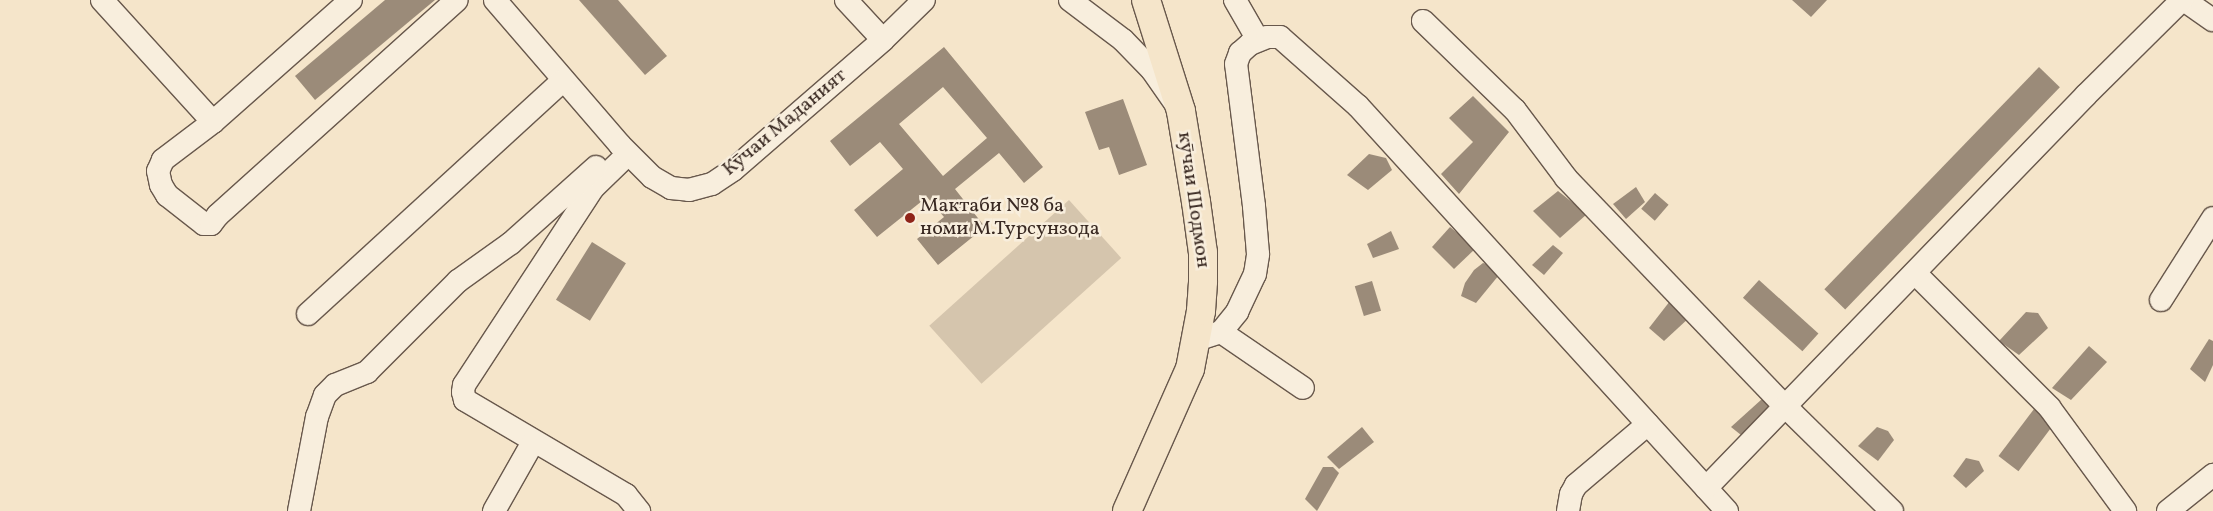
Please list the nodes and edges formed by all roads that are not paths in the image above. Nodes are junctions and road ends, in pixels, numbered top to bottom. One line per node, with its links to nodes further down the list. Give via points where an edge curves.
1 (102, 0): 17 (street)
2 (351, 0): 17 (street)
3 (457, 0): 17 (street, via 211,224 204,224 167,195 158,171 163,160)
4 (495, 0): 15 (street, Кӯчаи Маданият)
5 (846, 0): 13 (street)
6 (924, 0): 13 (street, Кӯчаи Маданият)
7 (1070, 0): 16 (street, via 1123,40 1152,70)
8 (1146, 0): 16 (main road, кӯчаи Шодмон)
9 (1235, 0): 14 (street)
10 (2183, 0): 12 (street); 20 (street, via 2086,95)
11 (1423, 20): 26 (street, via 1515,110 1566,178)
12 (2213, 20)
13 (884, 40): 18 (street, Кӯчаи Маданият, via 733,170 712,184 690,190 671,188 652,177)
14 (1258, 40): 23 (street, via 1240,53 1236,64 1258,254 1246,294); 27 (street, via 1275,36 1284,39 1358,106)
15 (563, 80): 18 (street, Кӯчаи Маданият); 22 (street)
16 (1180, 111): 24 (main road, кӯчаи Шодмон, via 1203,253 1203,288)
17 (213, 122)
18 (624, 149): 28 (street, via 592,188 464,385 465,400); 31 (street, via 511,243 458,281 367,372 335,385 325,395 317,417)
19 (2213, 218): 21 (street)
20 (1915, 273): 26 (street); 38 (street, via 2049,408)
21 (2161, 300)
22 (308, 314)
23 (1221, 332): 24 (street); 25 (street)
24 (1196, 340): 34 (main road, кӯчаи Шодмон, via 1190,369)
25 (1303, 388)
26 (1785, 406): 30 (street); 37 (street)
27 (1648, 424): 30 (street); 35 (street, via 1576,485)
28 (533, 442): 32 (street); 33 (street, via 618,490)
29 (2213, 475): 39 (street)
30 (1706, 488): 36 (street)
31 (299, 511)
32 (494, 511)
33 (639, 511)
34 (1127, 511)
35 (1568, 511)
36 (1727, 511)
37 (1892, 511)
38 (2125, 511)
39 (2168, 511)

